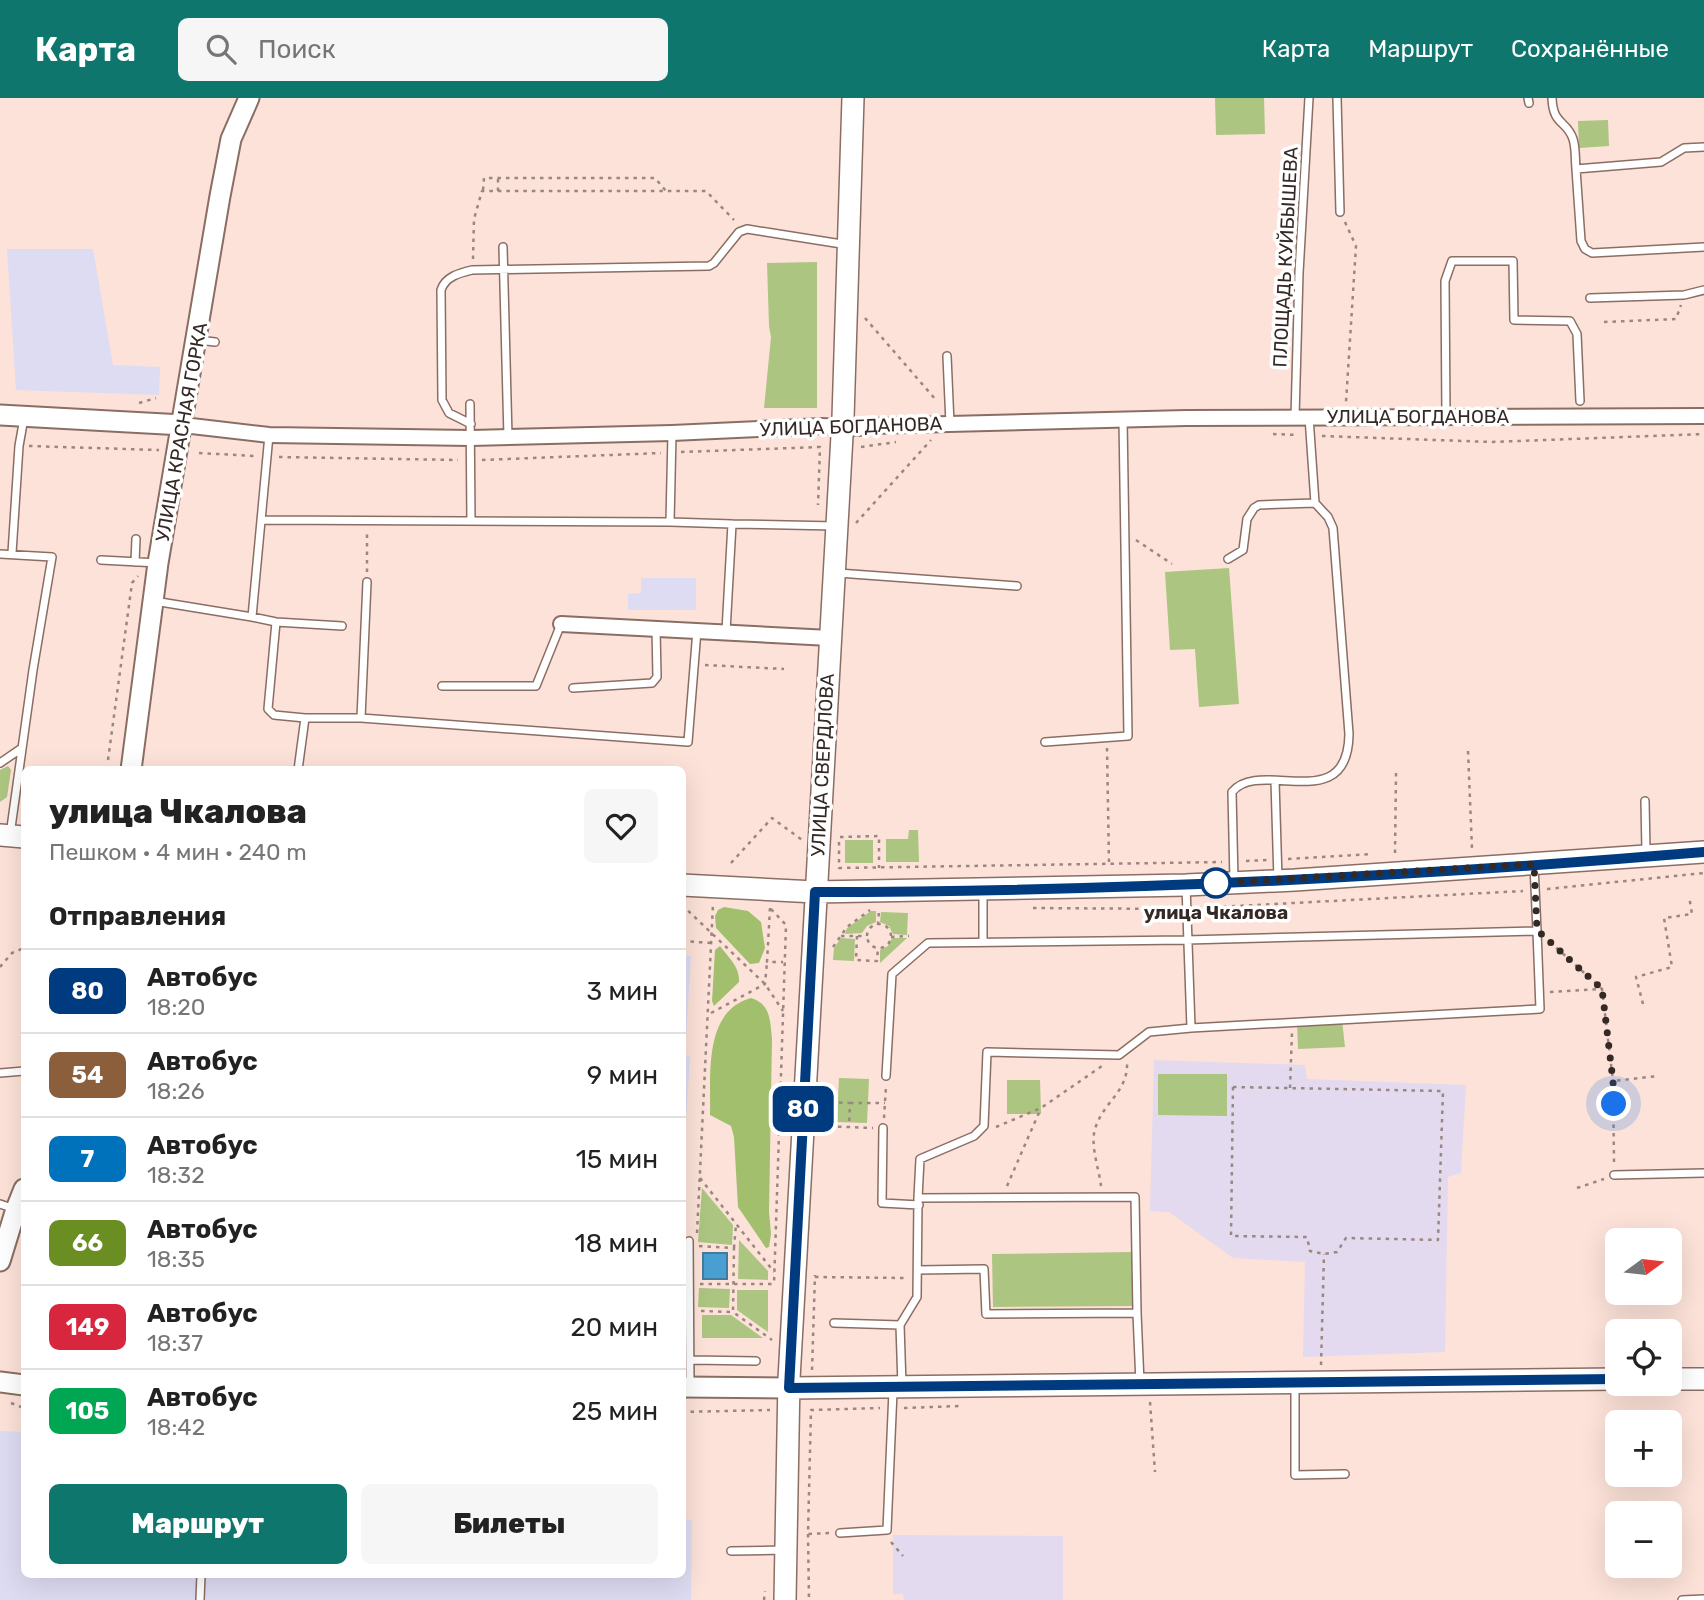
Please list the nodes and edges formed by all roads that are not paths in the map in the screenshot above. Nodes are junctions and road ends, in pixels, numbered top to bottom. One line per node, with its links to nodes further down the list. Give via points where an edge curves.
1 (249, 98): 25 (main road, УЛИЦА КРАСНАЯ ГОРКА, via 231,139 206,341)
2 (853, 98): 9 (main road, УЛИЦА СВЕРДЛОВА)
3 (1309, 98): 22 (lane, ПЛОЩАДЬ КУЙБЫШЕВА, via 1299,273)
4 (1337, 98): 8 (lane)
5 (1552, 98): 7 (lane, via 1558,121 1574,139)
6 (1704, 147): 7 (lane, via 1684,148 1661,162)
7 (1576, 169): 11 (lane, via 1585,249 1592,253)
8 (1340, 212)
9 (848, 245): 12 (lane, via 744,230 709,266); 26 (main road, УЛИЦА СВЕРДЛОВА)
10 (503, 247): 12 (lane)
11 (1704, 247)
12 (504, 270): 27 (lane, via 472,270 445,281 441,290 442,400 449,413); 30 (lane)
13 (1704, 290): 14 (lane, via 1684,295)
14 (1590, 298)
15 (947, 356): 24 (lane)
16 (1580, 401): 20 (lane, via 1577,334 1570,321 1514,320 1513,261 1452,261 1445,282)
17 (470, 404): 27 (lane)
18 (0, 415): 19 (main road, УЛИЦА БОГДАНОВА)
19 (24, 416): 25 (main road, УЛИЦА БОГДАНОВА); 39 (lane)
20 (1446, 416): 21 (street, УЛИЦА БОГДАНОВА); 22 (street, УЛИЦА БОГДАНОВА)
21 (1704, 416)
22 (1302, 417): 23 (street, УЛИЦА БОГДАНОВА); 31 (lane, ПЛОЩАДЬ КУЙБЫШЕВА, via 1310,436)
23 (1123, 419): 24 (street, УЛИЦА БОГДАНОВА); 60 (lane, via 1128,736)
24 (950, 420): 26 (street, УЛИЦА БОГДАНОВА)
25 (183, 425): 29 (street, УЛИЦА БОГДАНОВА); 43 (main road, УЛИЦА КРАСНАЯ ГОРКА)
26 (842, 426): 28 (street, УЛИЦА БОГДАНОВА); 34 (main road, УЛИЦА СВЕРДЛОВА)
27 (471, 431): 29 (street, УЛИЦА БОГДАНОВА); 30 (street, УЛИЦА БОГДАНОВА); 33 (lane)
28 (672, 433): 30 (street, УЛИЦА БОГДАНОВА); 35 (lane)
29 (269, 435): 32 (lane)
30 (508, 437)
31 (1315, 503): 40 (lane, via 1254,508 1247,519 1242,550); 66 (lane, via 1333,528 1349,741 1340,768 1332,776)
32 (262, 520): 33 (lane); 48 (lane)
33 (471, 520): 35 (lane)
34 (844, 521): 36 (lane); 44 (main road, УЛИЦА СВЕРДЛОВА)
35 (670, 522): 36 (lane)
36 (732, 524): 54 (lane)
37 (136, 539): 42 (lane)
38 (0, 554): 39 (lane)
39 (12, 554): 61 (lane, via 52,557)
40 (1228, 559)
41 (101, 560): 42 (lane)
42 (135, 562): 43 (lane)
43 (158, 563): 47 (main road, УЛИЦА КРАСНАЯ ГОРКА)
44 (834, 573): 46 (lane); 55 (main road, УЛИЦА СВЕРДЛОВА)
45 (366, 582): 59 (lane)
46 (1017, 586)
47 (153, 601): 48 (lane); 64 (main road, УЛИЦА КРАСНАЯ ГОРКА)
48 (252, 617): 49 (lane)
49 (276, 622): 51 (lane); 58 (lane, via 268,709 274,715)
50 (561, 624): 52 (street); 56 (lane, via 536,687)
51 (342, 626)
52 (656, 628): 53 (street); 57 (lane, via 657,674 652,683)
53 (697, 630): 54 (street); 59 (lane, via 688,743)
54 (726, 631): 55 (street)
55 (830, 638): 78 (main road, УЛИЦА СВЕРДЛОВА)
56 (442, 687)
57 (573, 688)
58 (305, 718): 59 (lane); 65 (lane)
59 (361, 718)
60 (1045, 742)
61 (22, 748): 62 (lane); 63 (lane)
62 (0, 763)
63 (22, 766)
64 (132, 766)
65 (299, 766)
66 (1275, 781): 73 (lane); 74 (lane, via 1244,783 1232,792)
67 (21, 785): 69 (lane)
68 (1646, 801): 71 (lane)
69 (11, 836)
70 (1704, 852): 71 (main road)
71 (1646, 856): 72 (main road)
72 (1534, 864): 73 (main road); 79 (lane)
73 (1278, 881): 74 (main road)
74 (1234, 883): 76 (main road)
75 (686, 885): 78 (main road)
76 (1186, 885): 77 (main road); 80 (lane)
77 (983, 889): 78 (main road); 81 (lane)
78 (815, 892): 109 (main road, УЛИЦА СВЕРДЛОВА)
79 (1537, 930): 80 (lane); 82 (lane, via 1540,1009)
80 (1186, 940): 81 (lane); 82 (lane)
81 (984, 942): 85 (lane, via 928,943 892,974)
82 (1191, 1028): 90 (lane, via 1149,1032 1119,1055 987,1052 984,1126 974,1136 920,1159)
83 (21, 1071): 84 (lane)
84 (0, 1073)
85 (886, 1076)
86 (883, 1128): 90 (lane, via 882,1203)
87 (1704, 1173): 88 (lane)
88 (1615, 1175)
89 (21, 1192): 91 (main road)
90 (918, 1202): 94 (lane); 95 (lane, via 1135,1197)
91 (8, 1206): 93 (main road)
92 (693, 1243): 98 (lane, via 688,1291)
93 (0, 1261)
94 (918, 1270): 95 (lane, via 984,1269 986,1314); 97 (lane, via 917,1297)
95 (1137, 1313): 105 (lane)
96 (834, 1323): 97 (lane)
97 (901, 1325): 107 (lane)
98 (691, 1360): 99 (lane); 108 (lane)
99 (756, 1361)
100 (1704, 1378): 102 (main road)
101 (1605, 1379): 104 (main road)
102 (1682, 1379)
103 (0, 1382): 106 (main road)
104 (1294, 1382): 105 (main road); 110 (lane, via 1295,1475)
105 (1140, 1384): 107 (main road)
106 (21, 1385)
107 (897, 1386): 109 (main road); 111 (lane, via 887,1530)
108 (686, 1387): 109 (main road)
109 (789, 1388): 112 (main road, УЛИЦА СВЕРДЛОВА)
110 (1345, 1474)
111 (839, 1533)
112 (786, 1550): 113 (lane); 117 (main road, УЛИЦА СВЕРДЛОВА)
113 (731, 1551)
114 (201, 1578): 116 (lane)
115 (1704, 1599): 118 (lane)
116 (200, 1600)
117 (785, 1600)
118 (1682, 1600)

